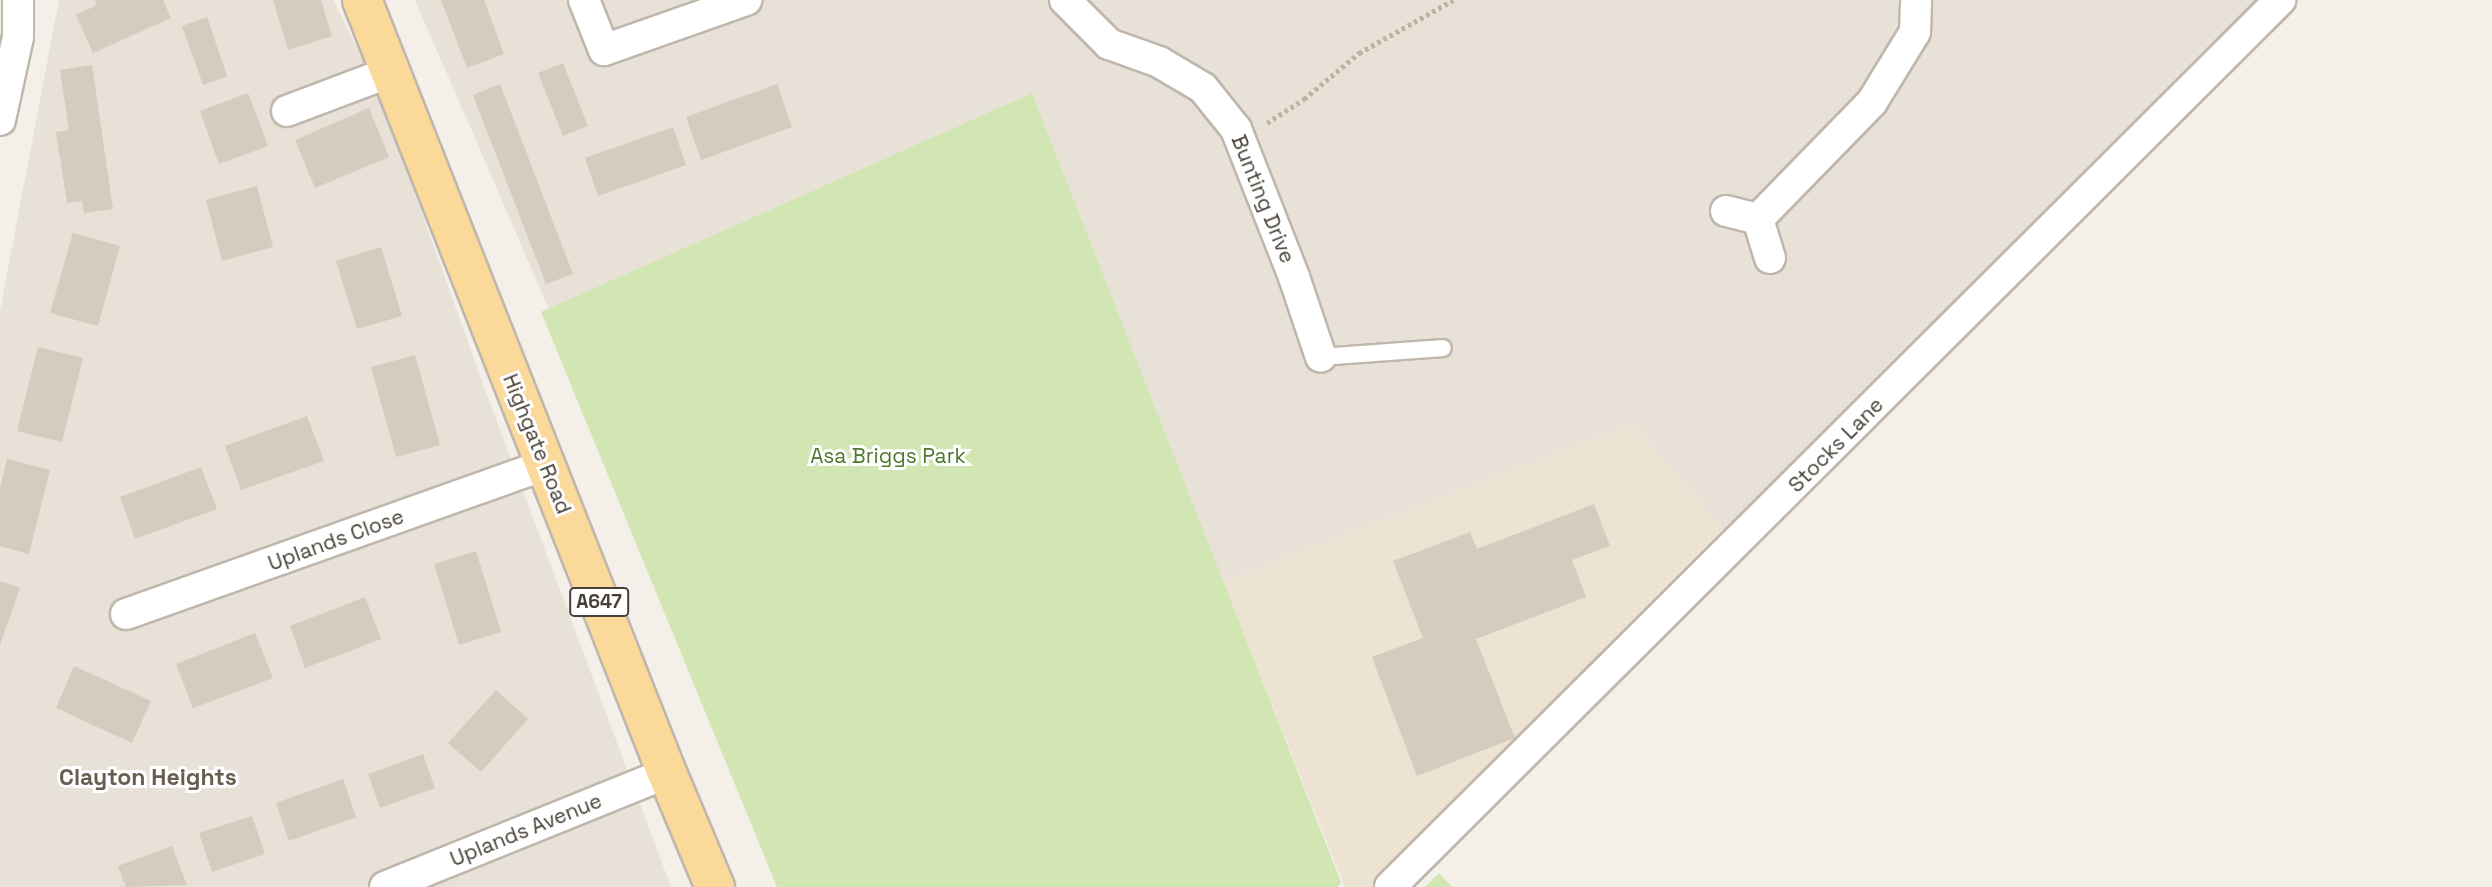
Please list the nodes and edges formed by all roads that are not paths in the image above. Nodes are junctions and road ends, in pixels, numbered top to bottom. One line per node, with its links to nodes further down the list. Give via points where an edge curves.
1 (18, 0): 8 (street)
2 (362, 0): 9 (main road, Highgate Road / A647)
3 (584, 0): 4 (street, via 604,50)
4 (746, 0)
5 (1065, 0): 16 (street, Bunting Drive, via 1109,44 1159,62 1203,88 1236,129)
6 (1916, 0): 13 (street, via 1915,32 1872,102)
7 (2280, 0): 22 (street, Stocks Lane)
8 (9, 36): 11 (street)
9 (390, 72): 10 (street); 17 (main road, Highgate Road / A647)
10 (287, 111)
11 (0, 120)
12 (1726, 211): 13 (street)
13 (1758, 219): 14 (street)
14 (1770, 258)
15 (1443, 348): 16 (lane)
16 (1321, 357)
17 (544, 465): 18 (street, Uplands Close); 19 (main road, Highgate Road / A647)
18 (126, 614)
19 (667, 773): 20 (street, Uplands Avenue); 21 (main road, Highgate Road / A647)
20 (385, 887)
21 (715, 887)
22 (1390, 887)

